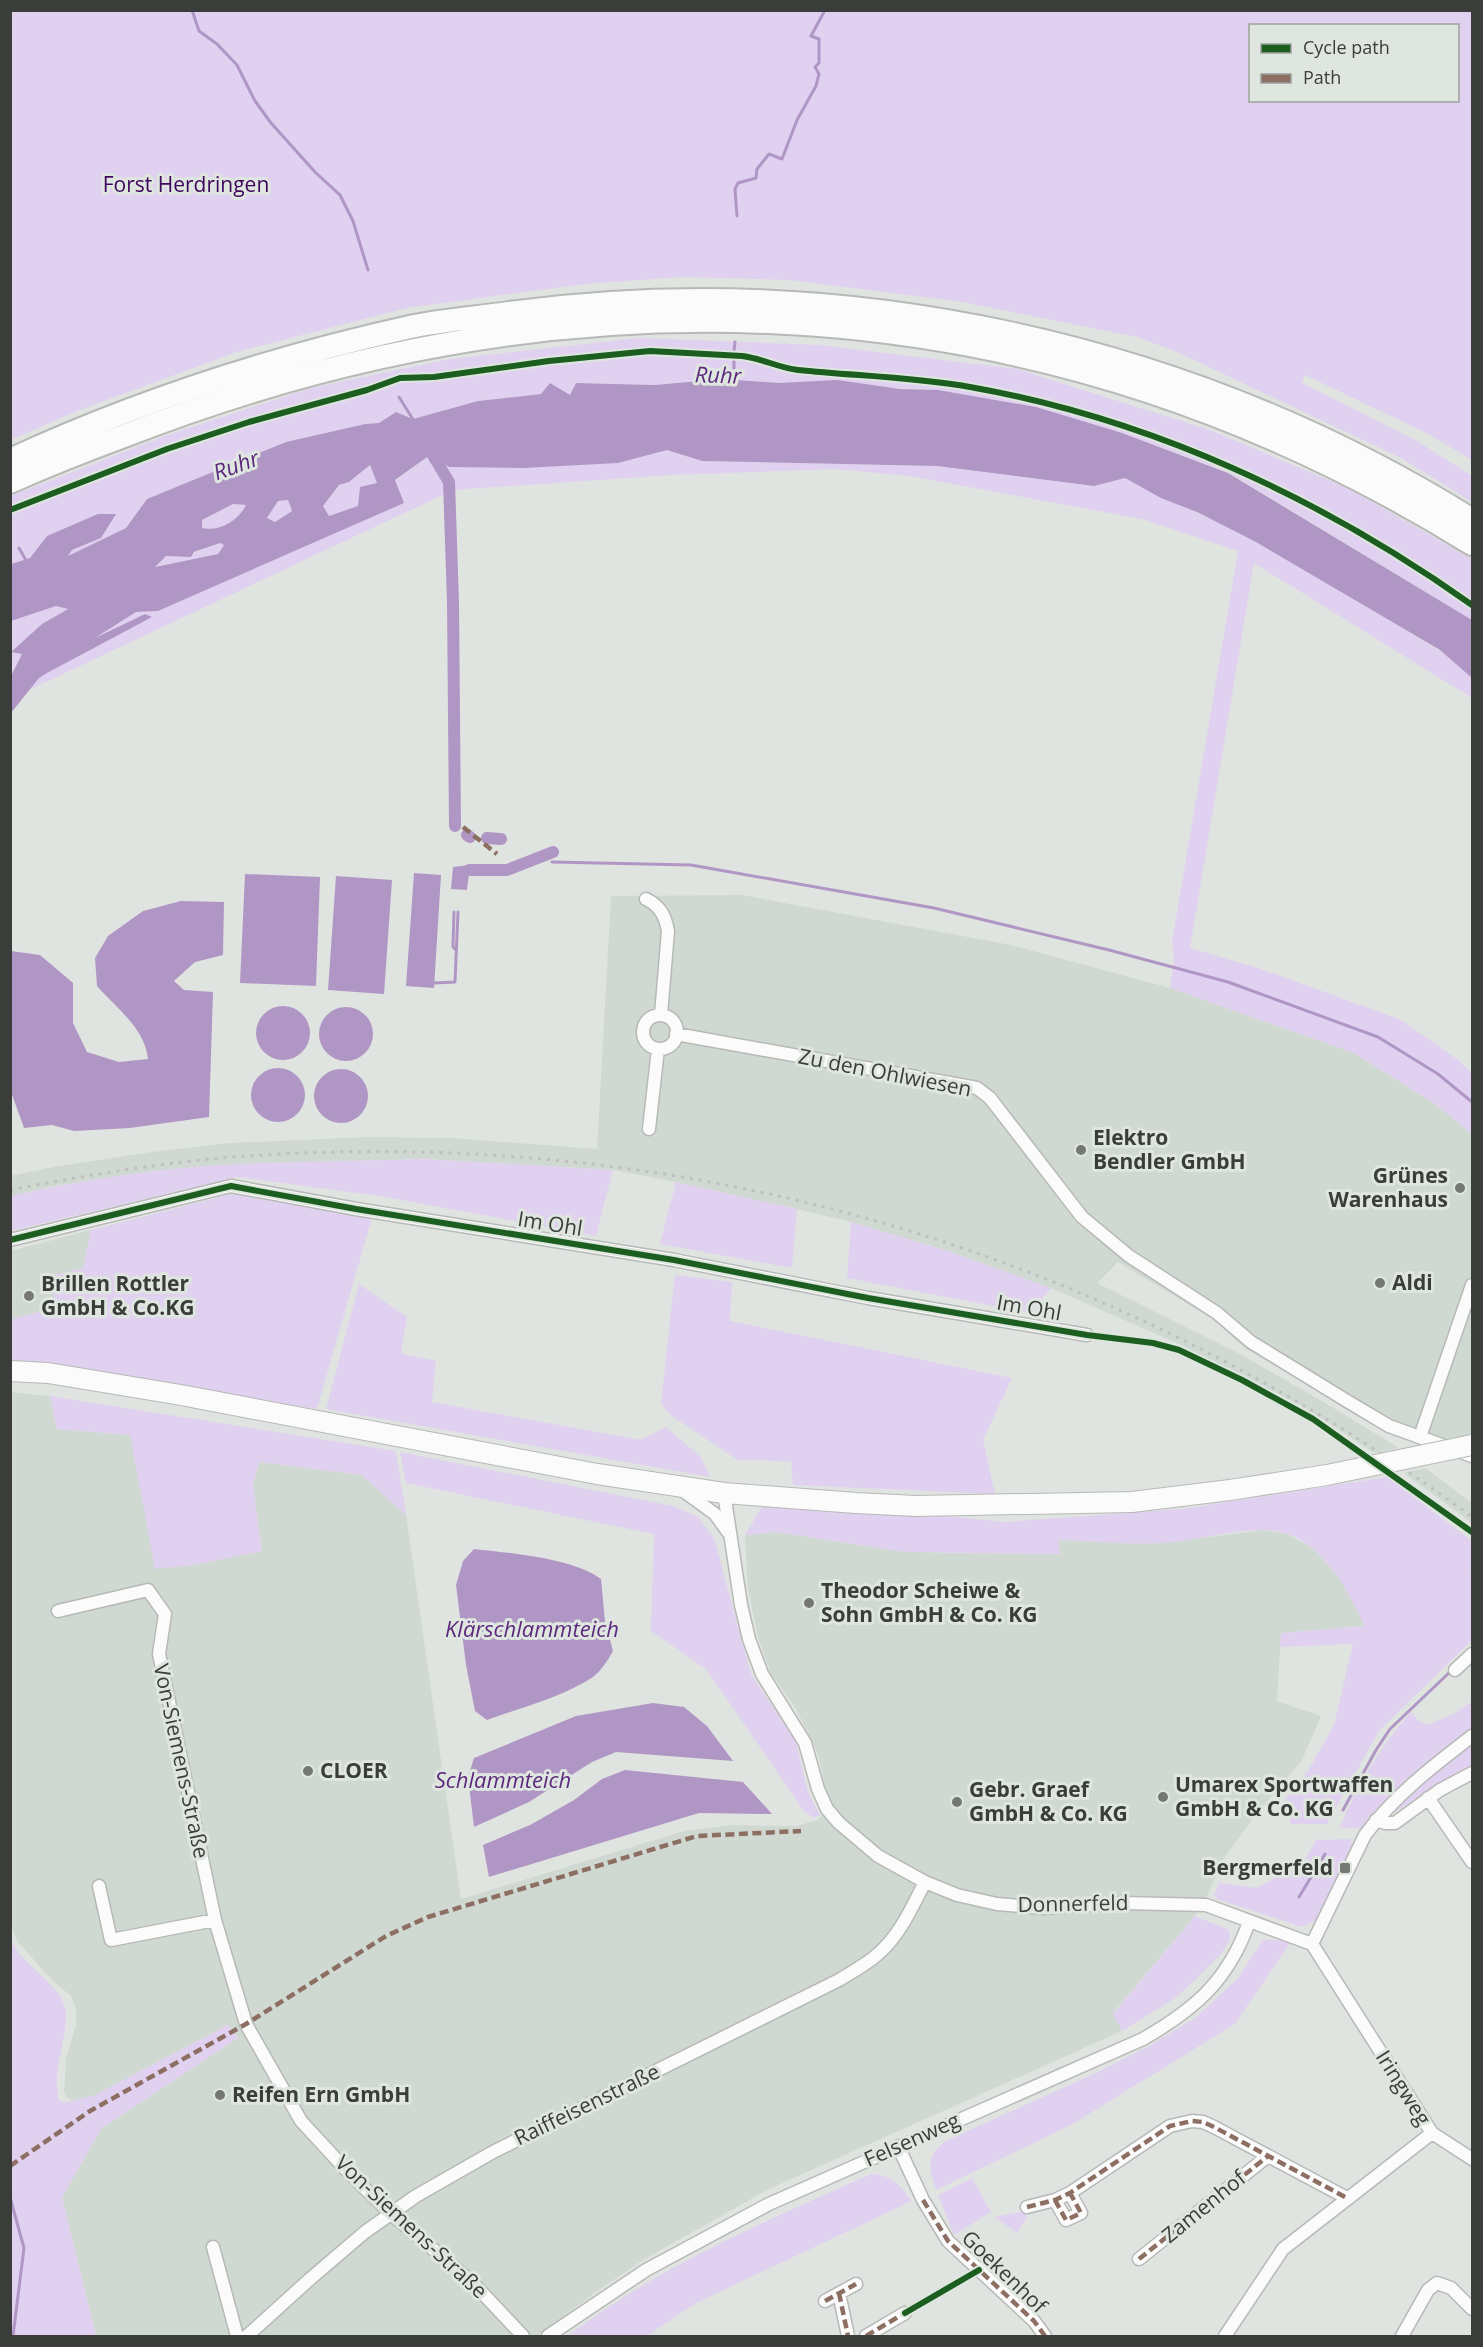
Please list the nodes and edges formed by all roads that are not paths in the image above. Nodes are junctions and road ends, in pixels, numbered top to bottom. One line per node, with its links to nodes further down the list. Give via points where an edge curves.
1 (10, 460): 3 (highway, via 175,394 273,363 413,327 606,303 806,303 992,328 1128,362 1233,400 1324,439 1425,490)
2 (10, 482): 4 (highway, via 182,413 366,359 541,329 691,320 764,321 911,334 1123,382 1227,418 1315,456)
3 (1473, 520)
4 (1473, 544)
5 (646, 899): 6 (street, via 665,917 668,931)
6 (661, 1015): 7 (street, via 674,1024); 8 (street, via 651,1017 643,1030 645,1041)
7 (676, 1034): 8 (street, via 668,1046); 14 (street, Zu den Ohlwiesen, via 977,1088 996,1106 1082,1217 1129,1256 1218,1313 1251,1342 1389,1426)
8 (658, 1049): 9 (street)
9 (649, 1130)
10 (10, 1240): 12 (street, Im Ohl, via 231,1186 674,1260)
11 (1473, 1285): 14 (street)
12 (1087, 1335)
13 (10, 1371): 17 (main road, via 48,1373 182,1395)
14 (1420, 1437): 16 (street)
15 (1473, 1445): 18 (main road, bridge, via 1327,1475 1132,1502 916,1506)
16 (1473, 1456)
17 (676, 1486): 18 (main road); 19 (street, Donnerfeld, via 715,1514)
18 (724, 1493): 19 (street, Donnerfeld)
19 (729, 1533): 28 (street, Donnerfeld, via 749,1639 762,1674 805,1743 827,1809 878,1856)
20 (58, 1611): 30 (street, Von-Siemens-Straße, via 148,1590 165,1614 159,1654)
21 (1473, 1654): 22 (street)
22 (1455, 1670)
23 (1473, 1736): 26 (street, via 1421,1775)
24 (1473, 1773): 25 (street)
25 (1428, 1798): 26 (street, via 1395,1823); 27 (street)
26 (1376, 1820): 32 (street)
27 (1473, 1862)
28 (925, 1882): 31 (street, Donnerfeld, via 957,1895 998,1904 1042,1908 1123,1903 1206,1905); 41 (street, Raiffeisenstraße, via 889,1943 839,1980 493,2152)
29 (99, 1886): 30 (street, via 111,1940)
30 (215, 1920): 41 (street, Von-Siemens-Straße, via 246,2024 301,2121)
31 (1250, 1923): 32 (street, Donnerfeld); 34 (street, Felsenweg, via 1227,1971 1166,2026)
32 (1312, 1944): 33 (street, Iringweg)
33 (1432, 2133): 36 (street); 38 (street, Iringweg)
34 (898, 2146): 49 (street, Goekenhof, via 923,2200 948,2241); 53 (street, Felsenweg, via 769,2204 646,2270)
35 (1268, 2156): 37 (street, Zamenhof, via 1203,2122 1181,2122); 38 (street, Zamenhof); 43 (street, Zamenhof)
36 (1473, 2159)
37 (1070, 2193): 39 (street, Zamenhof); 39 (street, via 1081,2213 1066,2220)
38 (1347, 2198): 56 (street, Iringweg, via 1279,2252)
39 (1055, 2200): 40 (street, Zamenhof)
40 (1027, 2207)
41 (390, 2213): 51 (street, Raiffeisenstraße, via 309,2279); 52 (street, Von-Siemens-Straße, via 472,2282)
42 (213, 2247): 50 (street)
43 (1139, 2259)
44 (856, 2284): 45 (street)
45 (839, 2294): 46 (street); 54 (street)
46 (825, 2301)
47 (1473, 2309): 57 (street, via 1451,2288 1437,2283 1428,2290)
48 (905, 2313): 55 (street)
49 (1047, 2336)
50 (237, 2337)
51 (247, 2337)
52 (523, 2337)
53 (548, 2337)
54 (848, 2337)
55 (866, 2337)
56 (1225, 2337)
57 (1402, 2337)

